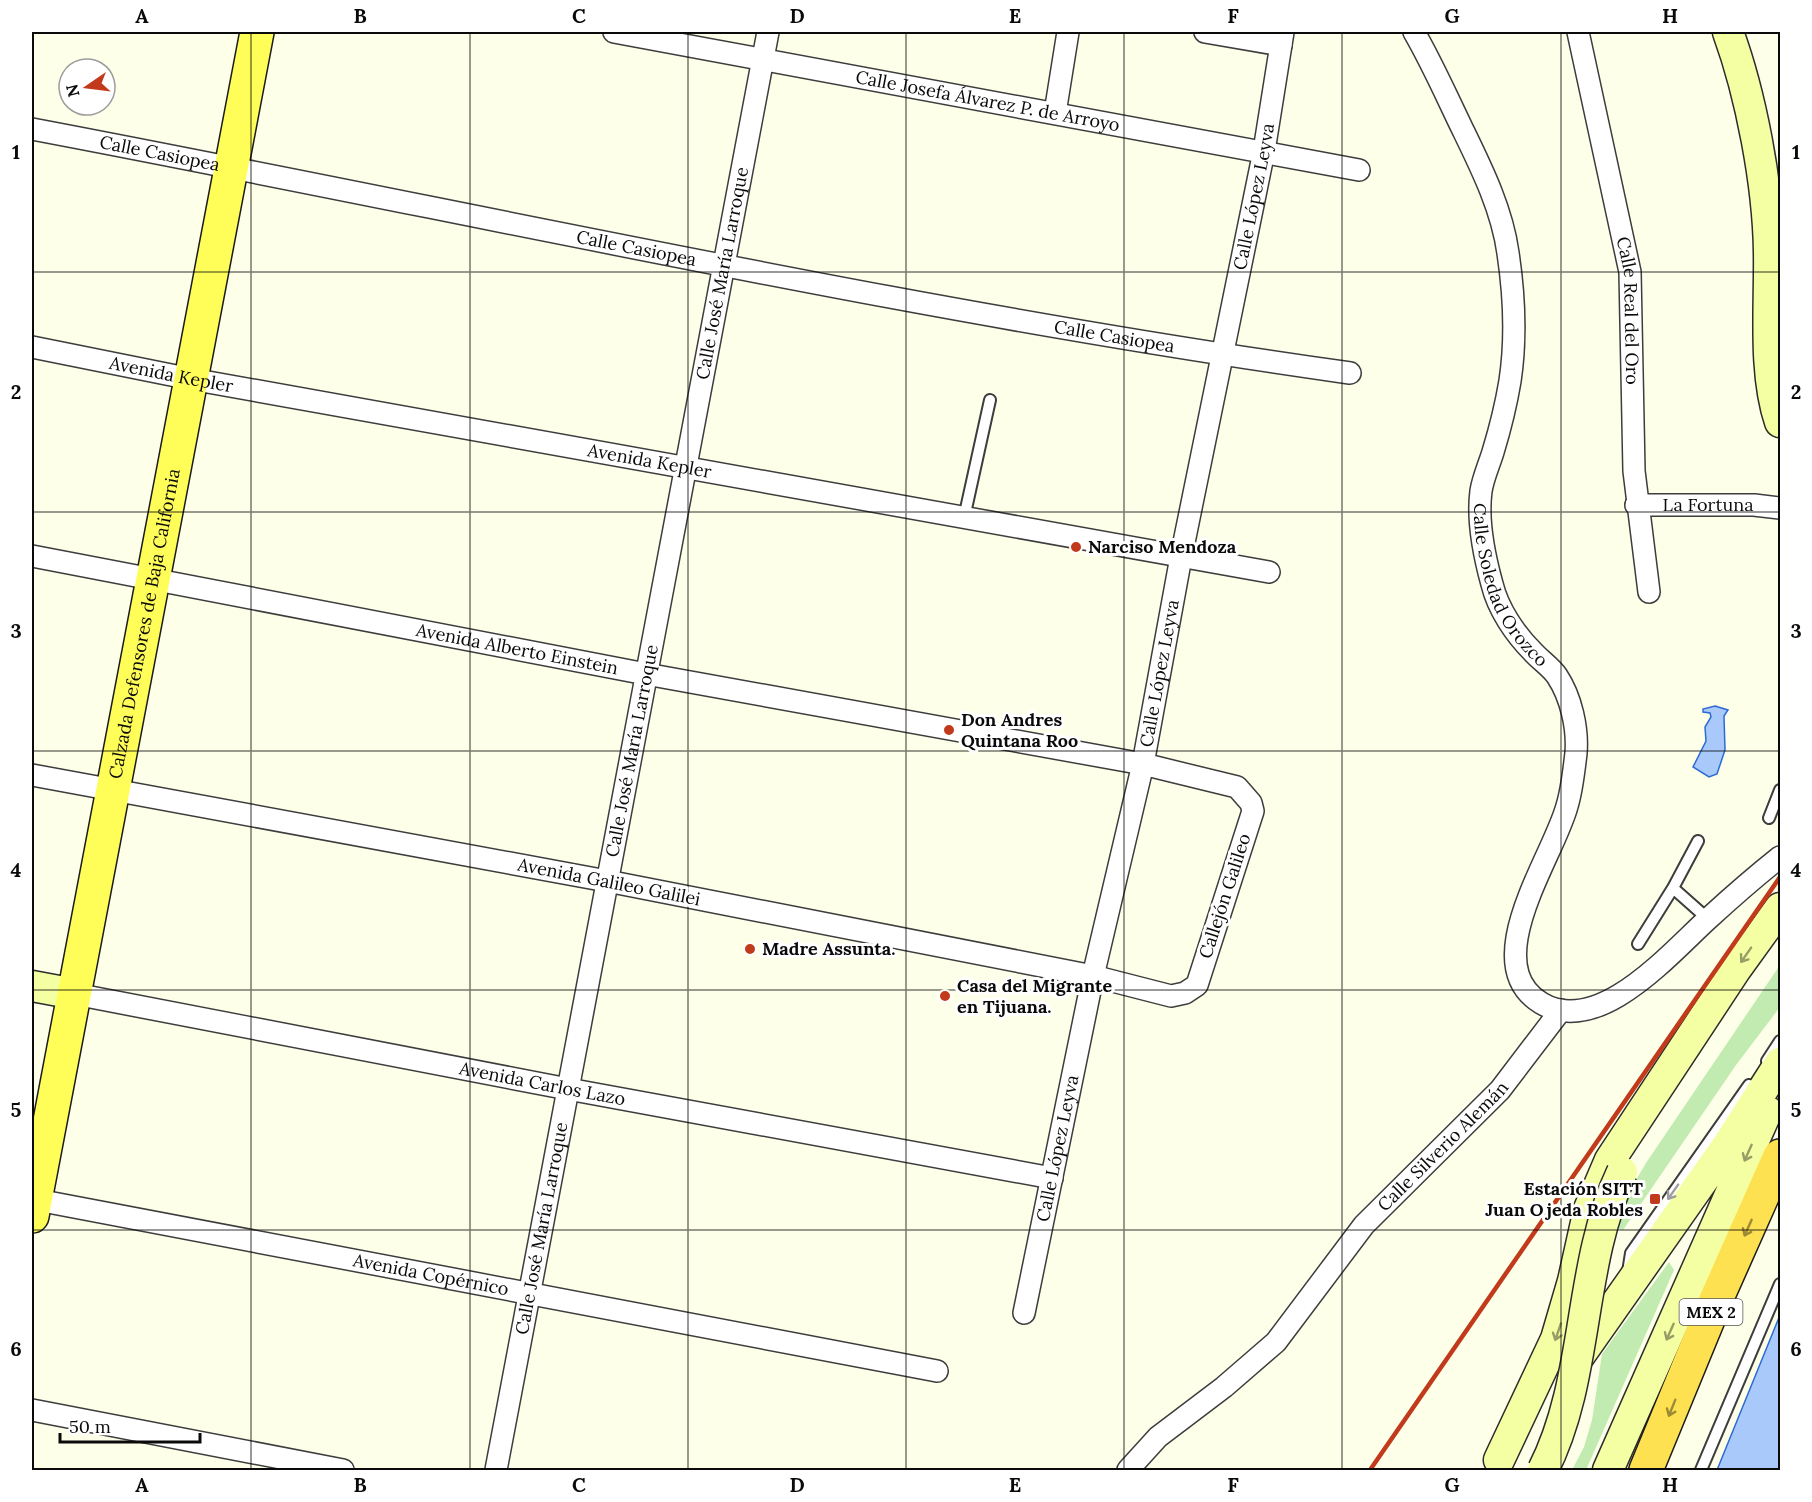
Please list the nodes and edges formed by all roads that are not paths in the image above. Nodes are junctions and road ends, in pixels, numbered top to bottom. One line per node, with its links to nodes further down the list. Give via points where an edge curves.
1 (257, 32): 14 (main road, Calzada Defensores de Baja California)
2 (614, 32): 10 (street, Calle Josefa Álvarez P. de Arroyo)
3 (768, 32): 10 (street, Calle José María Larroque)
4 (1068, 32): 11 (street)
5 (1205, 32): 9 (street)
6 (1414, 32): 51 (street, Calle Soledad Orozco, via 1489,184 1508,251 1511,376 1503,419 1481,491 1482,540 1492,588 1504,614 1529,649 1556,675 1576,734 1567,807 1524,908 1516,939 1517,968 1526,988 1541,1003)
7 (1578, 32): 24 (street, Calle Real del Oro, via 1630,272)
8 (1728, 32): 22 (main road, via 1744,80 1764,202 1773,383)
9 (1282, 38): 13 (street, Calle López Leyva)
10 (762, 59): 11 (street, Calle Josefa Álvarez P. de Arroyo); 16 (street, Calle José María Larroque)
11 (1055, 113): 13 (street, Calle Josefa Álvarez P. de Arroyo)
12 (32, 129): 14 (street, Calle Casiopea)
13 (1264, 151): 15 (street, Calle Josefa Álvarez P. de Arroyo); 18 (street, Calle López Leyva)
14 (232, 167): 16 (street, Calle Casiopea); 20 (main road, Calzada Defensores de Baja California)
15 (1359, 170)
16 (723, 266): 18 (street, Calle Casiopea); 23 (street, Calle José María Larroque)
17 (32, 348): 20 (street, Avenida Kepler)
18 (1222, 355): 19 (street, Calle Casiopea); 28 (street, Calle López Leyva)
19 (1350, 373)
20 (191, 379): 23 (street, Avenida Kepler); 30 (main road, Calzada Defensores de Baja California)
21 (990, 400): 26 (lane)
22 (1780, 422)
23 (685, 468): 26 (street, Avenida Kepler); 32 (street, Calle José María Larroque)
24 (1636, 505): 25 (street, La Fortuna); 31 (street, Calle Real del Oro)
25 (1780, 508)
26 (964, 518): 28 (street, Avenida Kepler)
27 (32, 556): 30 (street, Avenida Alberto Einstein)
28 (1181, 558): 29 (street, Avenida Kepler); 33 (street, Calle López Leyva)
29 (1269, 572)
30 (153, 579): 32 (street, Avenida Alberto Einstein); 36 (main road, Calzada Defensores de Baja California)
31 (1649, 592)
32 (646, 674): 33 (street, Avenida Alberto Einstein); 41 (street, Calle José María Larroque)
33 (1143, 764): 37 (street, Avenida Alberto Einstein, via 1237,787); 47 (street, Calle López Leyva)
34 (32, 776): 36 (street, Avenida Galileo Galilei)
35 (1780, 790): 38 (lane)
36 (113, 791): 41 (street, Avenida Galileo Galilei); 50 (main road, Calzada Defensores de Baja California)
37 (1245, 795): 49 (street, Callejón Galileo, via 1253,811 1197,985)
38 (1769, 818)
39 (1698, 841): 42 (lane)
40 (1780, 856): 44 (street)
41 (607, 881): 47 (street, Avenida Galileo Galilei); 55 (street, Calle José María Larroque)
42 (1674, 888): 44 (lane); 46 (lane)
43 (1780, 908): 65 (main road, one-way to 65, via 1610,1160 1589,1209 1556,1339)
44 (1708, 919): 51 (street, via 1652,972 1621,994 1583,1012)
45 (1780, 941): 69 (main road, bridge, via 1612,1192 1597,1244 1566,1416)
46 (1638, 944)
47 (1093, 976): 49 (street, Avenida Galileo Galilei, via 1171,996); 57 (street, Calle López Leyva)
48 (32, 986): 50 (main road, Avenida Carlos Lazo)
49 (1185, 993)
50 (75, 994): 55 (street, Avenida Carlos Lazo); 58 (main road, Calzada Defensores de Baja California)
51 (1561, 1010): 68 (street, Calle Silverio Alemán, via 1500,1090 1364,1225 1276,1342 1158,1437)
52 (1780, 1041): 59 (lane, one-way to 59, via 1631,1253 1627,1265)
53 (1780, 1063): 59 (main road, via 1727,1146)
54 (1780, 1081): 70 (main road, one-way to 70)
55 (568, 1089): 57 (street, Avenida Carlos Lazo); 61 (street, Calle José María Larroque)
56 (1780, 1156): 71 (highway, MEX 2, one-way to 71)
57 (1052, 1178): 62 (street, Calle López Leyva)
58 (33, 1205): 61 (street, Avenida Copérnico)
59 (1629, 1283): 65 (main road, via 1544,1408)
60 (1780, 1284): 72 (lane)
61 (529, 1294): 63 (street, Avenida Copérnico); 67 (street, Calle José María Larroque)
62 (1024, 1313)
63 (937, 1371)
64 (32, 1410): 66 (street)
65 (1496, 1465)
66 (343, 1470)
67 (496, 1470)
68 (1128, 1470)
69 (1542, 1470)
70 (1608, 1470)
71 (1646, 1470)
72 (1701, 1470)

